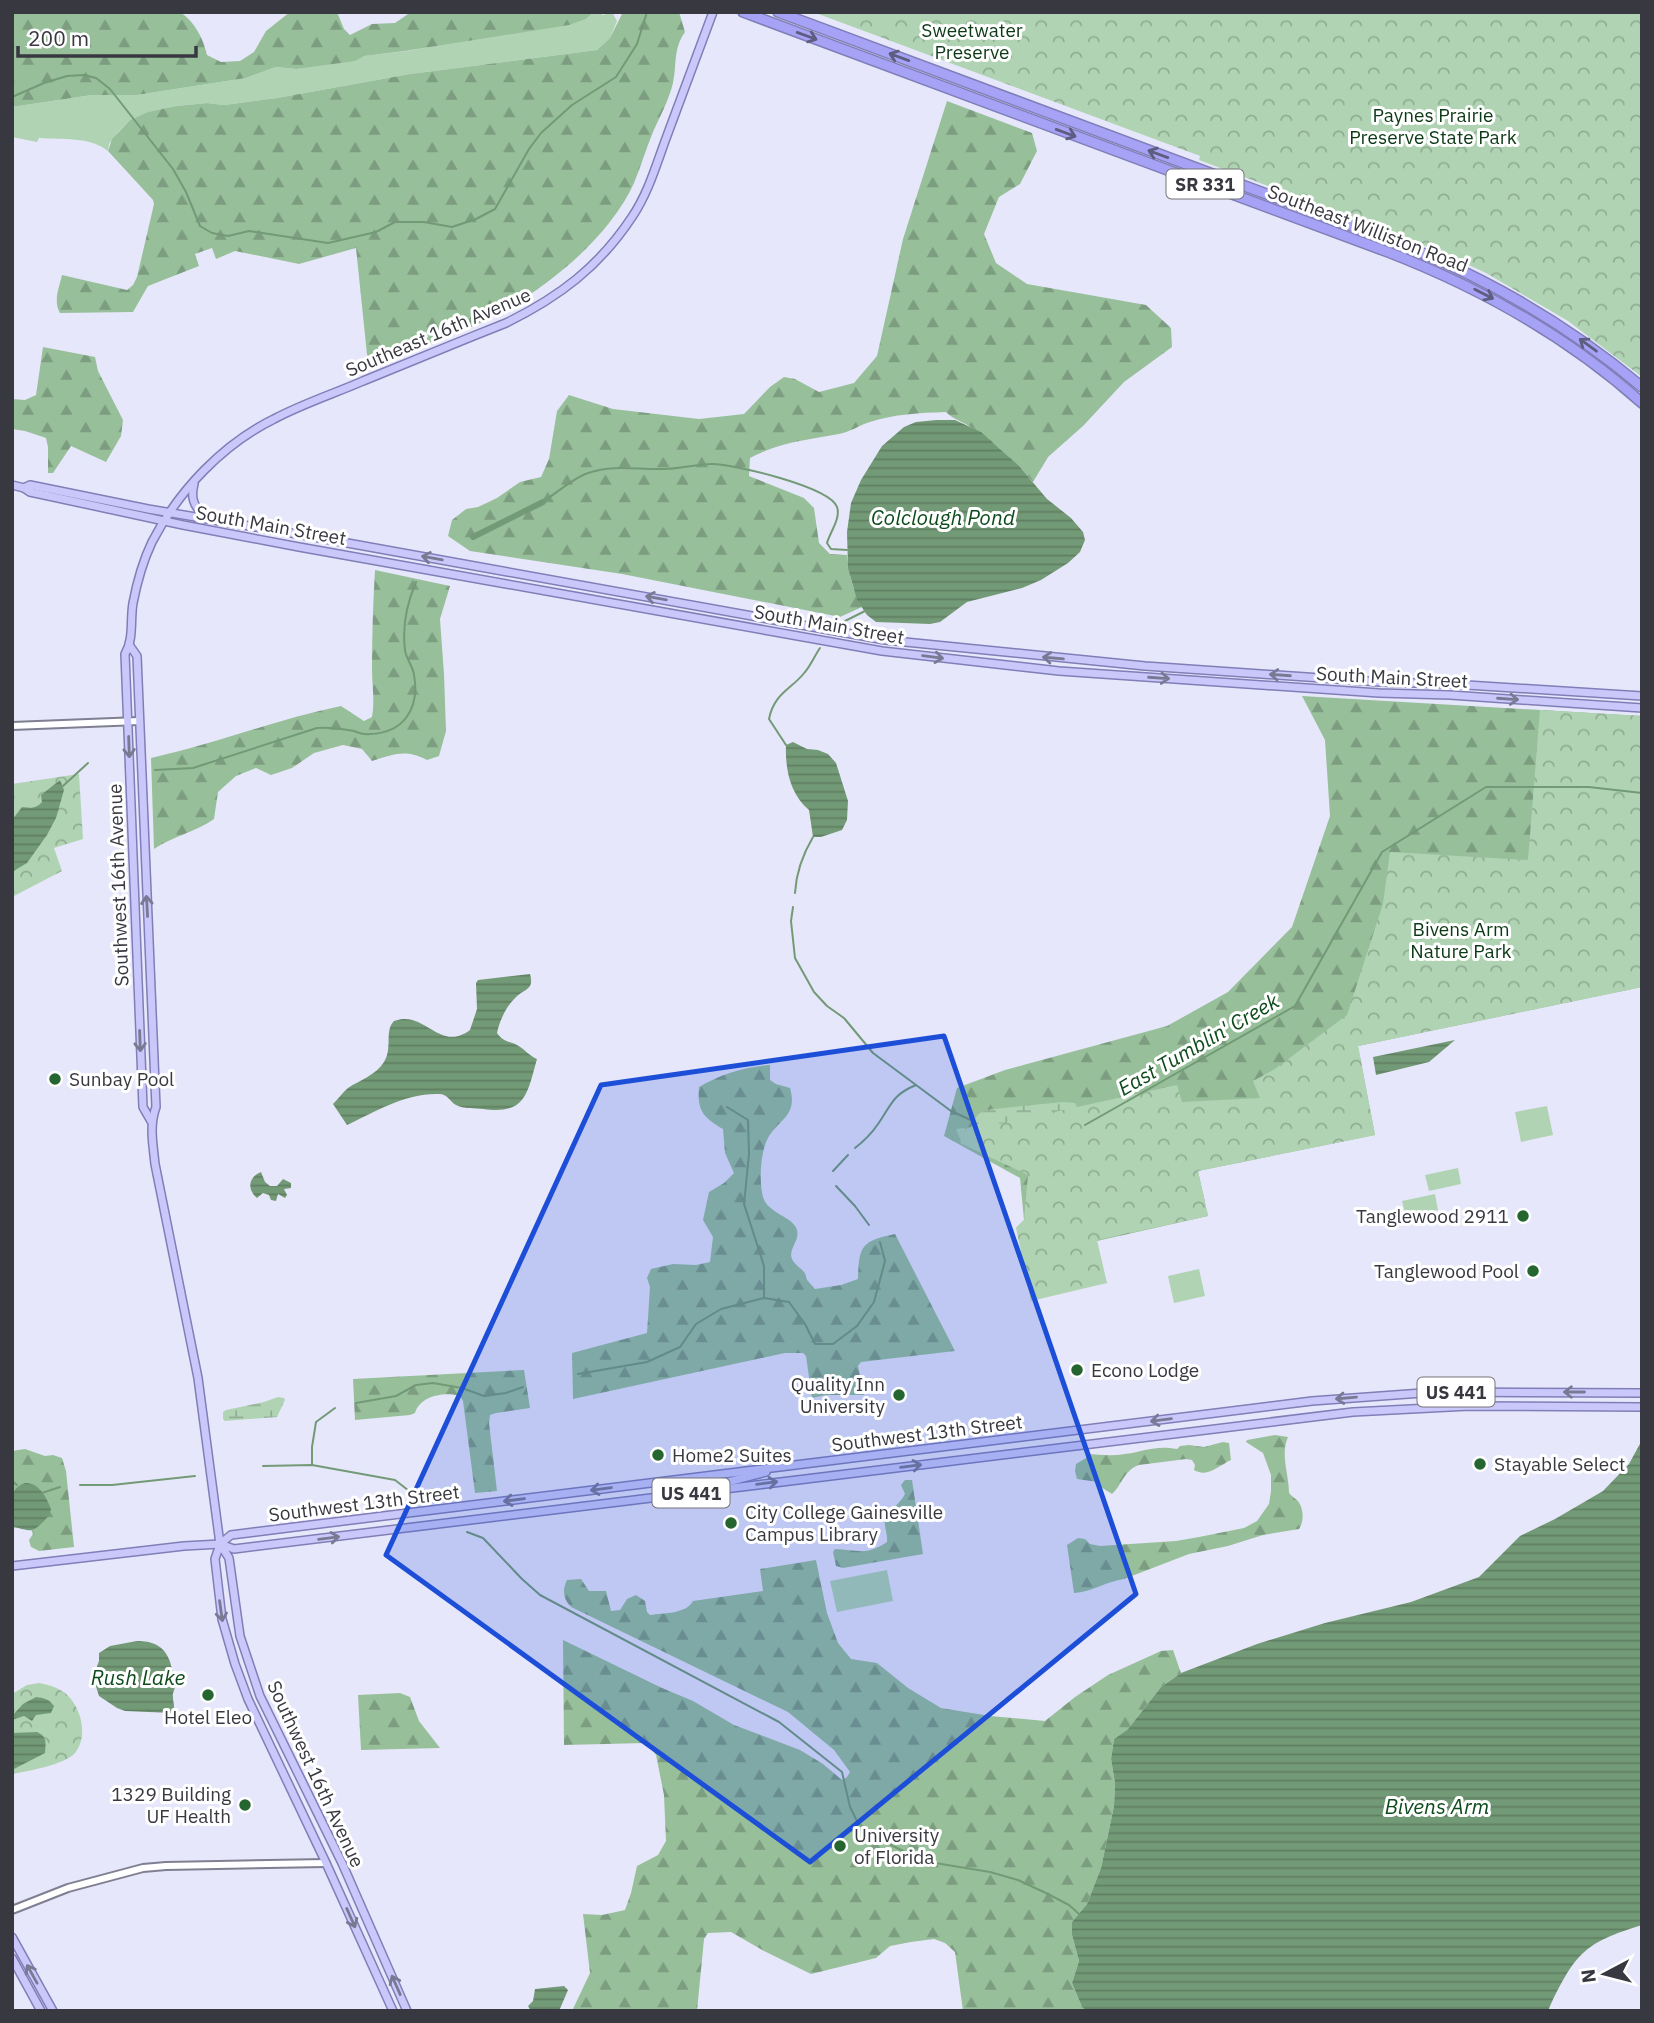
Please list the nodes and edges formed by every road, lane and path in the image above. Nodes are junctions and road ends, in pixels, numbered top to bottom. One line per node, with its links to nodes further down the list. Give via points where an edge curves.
1 (713, 12): 8 (main road, Southeast 16th Avenue, via 633,216 612,244 564,291 527,313 273,419 230,446)
2 (743, 12): 5 (highway, Southeast Williston Road / SR 331, one-way to 5)
3 (778, 12): 4 (highway, Southeast Williston Road / SR 331, one-way to 3)
4 (1035, 108): 5 (highway); 6 (highway, Southeast Williston Road / SR 331, one-way to 4, via 1558,324 1446,262)
5 (1030, 119): 7 (highway, Southeast Williston Road / SR 331, one-way to 7, via 1442,274 1544,329)
6 (1642, 387)
7 (1642, 403)
8 (196, 480): 11 (main road, Southeast 16th Avenue); 12 (main road, via 193,502)
9 (12, 485): 10 (main road, South Main Street)
10 (24, 488): 11 (main road, South Main Street, via 30,485); 13 (main road, South Main Street)
11 (170, 513): 12 (main road, South Main Street); 13 (main road, Southwest 16th Avenue)
12 (214, 520): 14 (main road, South Main Street)
13 (165, 521): 15 (main road, South Main Street); 22 (main road, Southwest 16th Avenue, via 141,570)
14 (303, 534): 15 (main road); 16 (main road, South Main Street)
15 (299, 547): 17 (main road, South Main Street)
16 (373, 548): 17 (main road); 18 (main road, South Main Street, one-way to 16)
17 (371, 559): 19 (main road, South Main Street)
18 (539, 577): 19 (main road); 20 (main road, South Main Street, one-way to 18)
19 (535, 588): 21 (main road, South Main Street)
20 (723, 610): 21 (main road); 23 (main road, South Main Street, one-way to 20, via 1021,655 885,640)
21 (720, 621): 25 (main road, South Main Street, one-way to 25, via 882,651 1059,671)
22 (130, 646): 27 (main road, Southwest 16th Avenue, via 137,656); 28 (main road, Southwest 16th Avenue, via 125,654)
23 (1587, 693): 24 (main road, South Main Street); 25 (main road)
24 (1642, 696)
25 (1586, 704): 26 (main road, South Main Street)
26 (1642, 708)
27 (139, 720): 28 (street); 30 (main road, Southwest 16th Avenue, one-way to 27, via 156,1107)
28 (128, 721): 29 (street); 30 (main road, Southwest 16th Avenue, one-way to 30, via 143,1107)
29 (12, 726)
30 (151, 1121): 39 (main road, Southwest 16th Avenue, via 155,1164 203,1404)
31 (1642, 1393): 33 (main road, Southwest 13th Street / US 441, one-way to 33, via 1458,1392 1352,1398)
32 (1642, 1407): 35 (main road, Southwest 13th Street / US 441, one-way to 32, via 1353,1412 1469,1406)
33 (842, 1460): 34 (main road, Southwest 13th Street / US 441); 35 (main road)
34 (769, 1469): 36 (main road, Southwest 13th Street / US 441); 37 (main road, via 765,1474 720,1484)
35 (843, 1474): 37 (main road, Southwest 13th Street / US 441, one-way to 35)
36 (698, 1477): 38 (main road); 39 (main road, Southwest 13th Street / US 441, one-way to 39, via 232,1535)
37 (715, 1490): 38 (main road, Southwest 13th Street / US 441)
38 (700, 1492): 39 (main road, Southwest 13th Street / US 441, one-way to 38, via 234,1549)
39 (220, 1544): 40 (main road, Southwest 13th Street / US 441); 41 (main road, Southwest 16th Avenue, one-way to 41, via 215,1559 222,1619 235,1664); 48 (main road, Southwest 16th Avenue, one-way to 39, via 342,1863 260,1696 240,1636 229,1558)
40 (12, 1566)
41 (326, 1863): 42 (street, via 154,1867 68,1888); 47 (main road, Southwest 16th Avenue, one-way to 47)
42 (12, 1910)
43 (12, 1937): 46 (main road, one-way to 43)
44 (12, 1958): 45 (main road)
45 (41, 2011)
46 (53, 2011)
47 (393, 2011)
48 (407, 2011)

